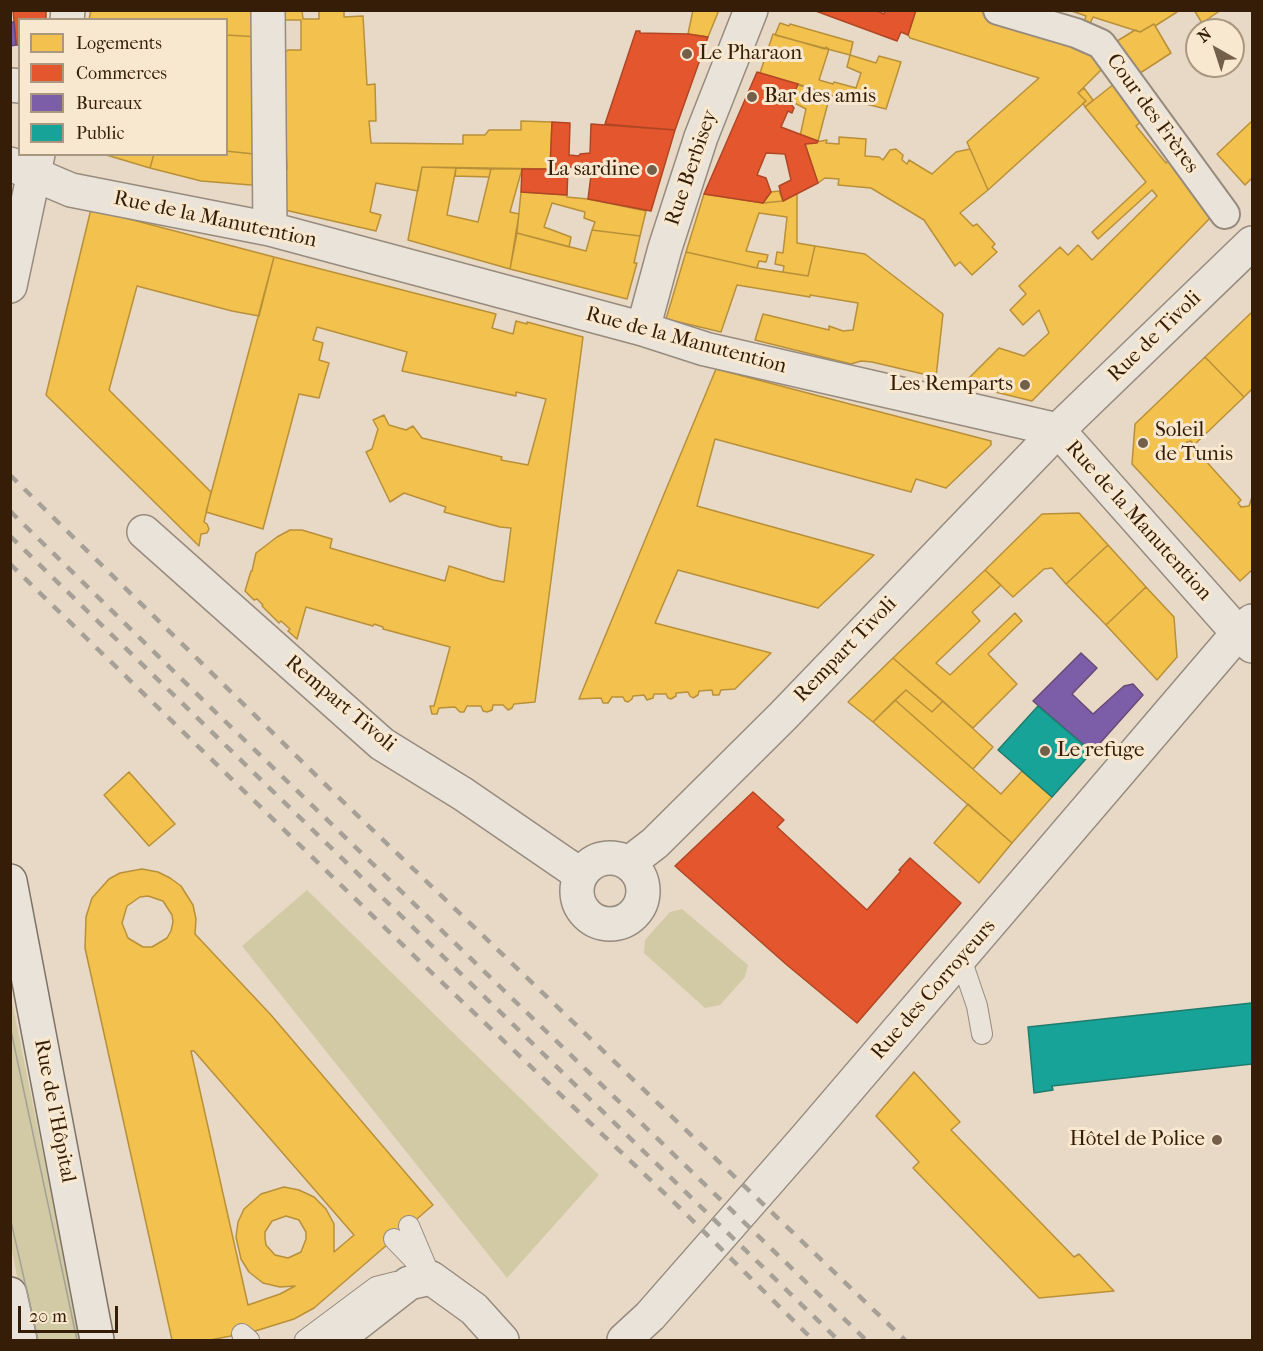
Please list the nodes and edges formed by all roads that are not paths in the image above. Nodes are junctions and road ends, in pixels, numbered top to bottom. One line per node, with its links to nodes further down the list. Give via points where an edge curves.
1 (268, 10): 6 (street)
2 (751, 10): 9 (street, Rue Berbisey, via 701,137)
3 (998, 10): 5 (street, Cour des Frères, via 1101,44)
4 (28, 164): 6 (street, Rue de la Manutention, via 72,190); 8 (street)
5 (1225, 214)
6 (270, 229): 9 (street, Rue de la Manutention)
7 (1252, 243): 10 (street, Rue de Tivoli)
8 (10, 286)
9 (643, 329): 10 (street, Rue de la Manutention, via 705,349)
10 (1058, 430): 12 (street, Rue de la Manutention); 13 (street, Rempart Tivoli, via 783,716 655,843)
11 (144, 532): 14 (street, Rempart Tivoli, via 382,744)
12 (1248, 633): 16 (street, Rue des Corroyeurs)
13 (629, 863): 14 (street, via 606,858 591,864); 14 (street, via 643,883 643,898 637,911 616,924 603,924 583,911 577,891)
14 (581, 875)
15 (10, 881): 21 (street, Rue de l'Hôpital)
16 (961, 959): 17 (lane); 28 (street, Rue des Corroyeurs, via 689,1272)
17 (982, 1034)
18 (401, 1233): 19 (lane)
19 (420, 1280): 25 (lane, via 376,1287); 26 (street); 27 (street, via 474,1309)
20 (10, 1294): 22 (street)
21 (89, 1298): 23 (street, Rue de l'Hôpital); 24 (lane)
22 (20, 1341)
23 (97, 1341)
24 (114, 1341)
25 (305, 1341)
26 (336, 1341)
27 (502, 1341)
28 (624, 1341)

